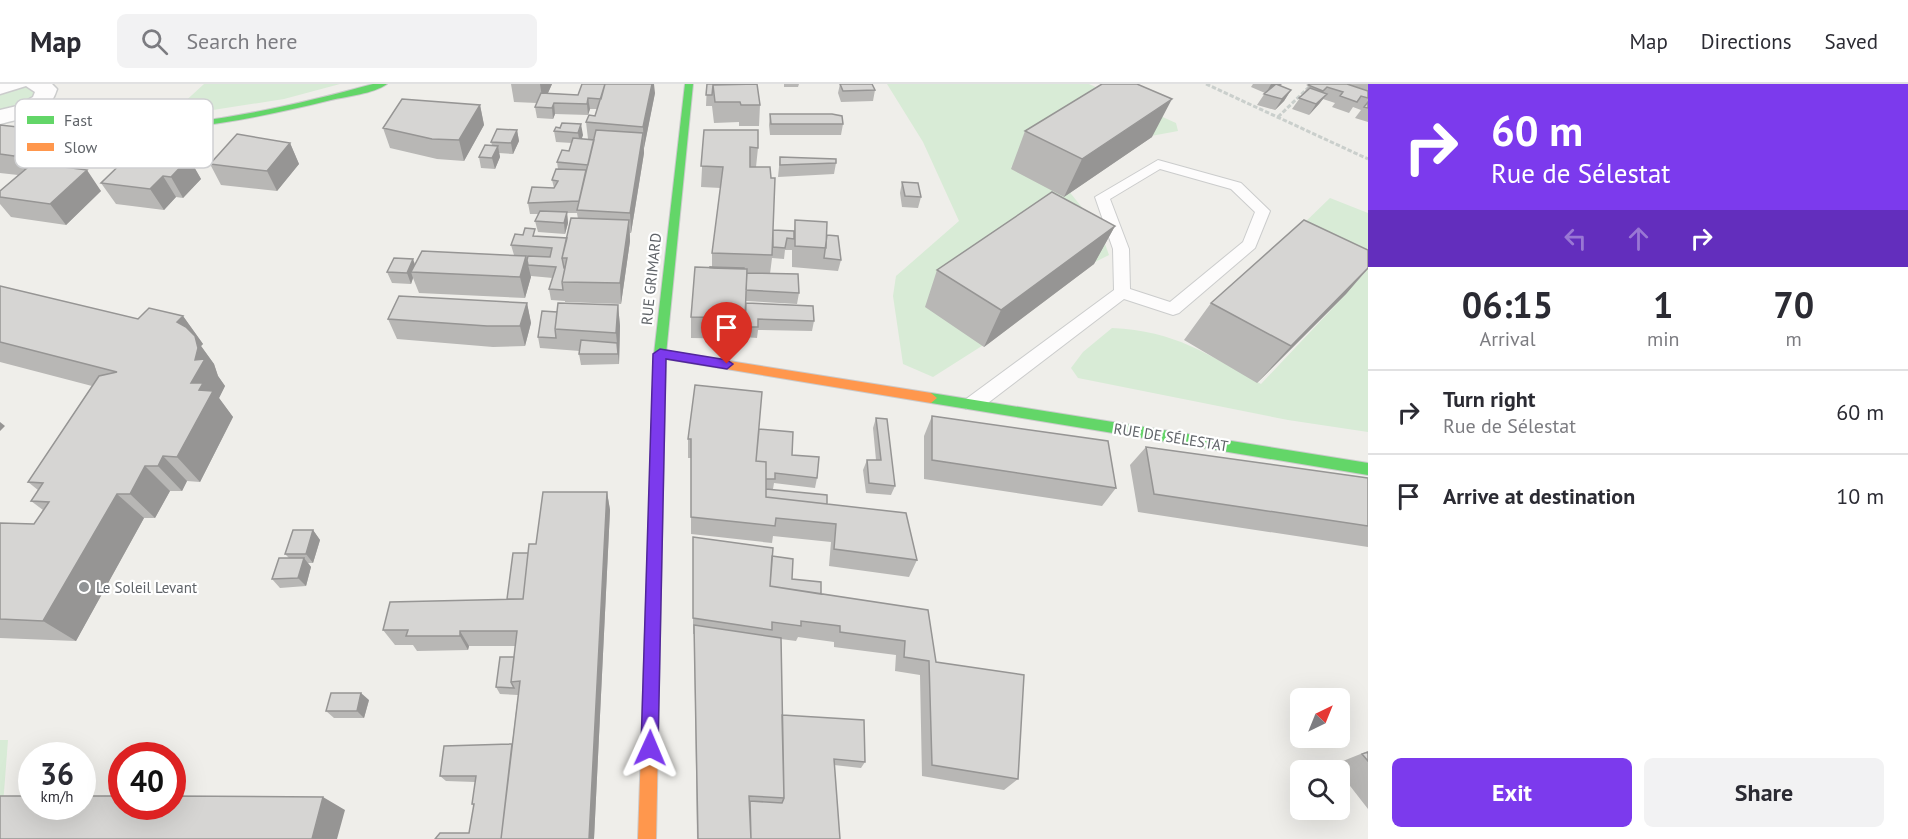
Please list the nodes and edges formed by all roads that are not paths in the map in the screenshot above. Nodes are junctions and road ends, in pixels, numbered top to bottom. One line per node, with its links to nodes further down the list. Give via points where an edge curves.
1 (17, 84): 5 (street)
2 (36, 84): 6 (street, via 45,88)
3 (383, 84): 9 (street, via 321,102)
4 (689, 84): 11 (street, RUE GRIMARD)
5 (0, 88)
6 (44, 99)
7 (15, 113): 8 (street)
8 (0, 117)
9 (213, 119)
10 (1122, 292): 10 (lane, via 1121,249 1102,197 1158,164 1236,186 1263,211 1250,244 1173,309); 12 (lane)
11 (660, 354): 12 (street, RUE DE SÉLESTAT); 14 (street, RUE GRIMARD)
12 (973, 404): 13 (street, RUE DE SÉLESTAT)
13 (1368, 469)
14 (647, 839)

